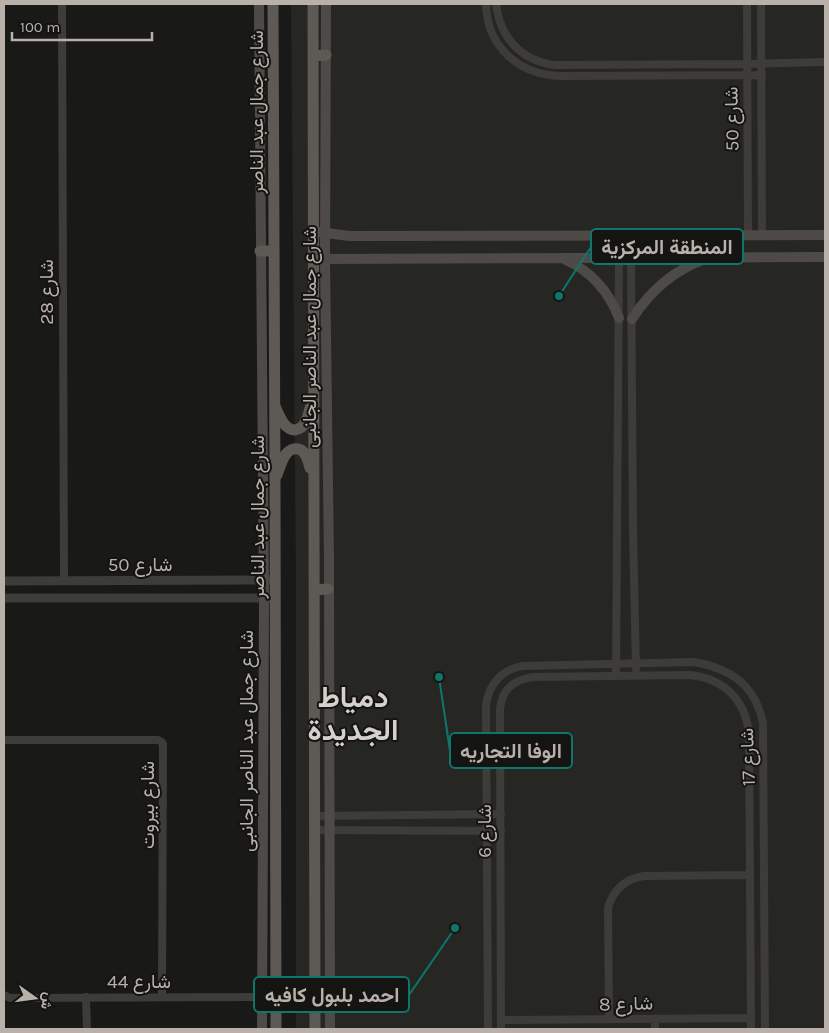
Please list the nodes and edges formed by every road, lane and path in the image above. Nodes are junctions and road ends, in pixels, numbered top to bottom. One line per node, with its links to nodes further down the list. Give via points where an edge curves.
1 (62, 4): 37 (street, شارع 28)
2 (259, 4): 23 (main road, شارع جمال عبد الناصر الجانبى)
3 (273, 4): 22 (main road, شارع جمال عبد الناصر)
4 (313, 4): 11 (main road)
5 (326, 4): 10 (main road, شارع جمال عبد الناصر الجانبى)
6 (486, 4): 15 (street, via 489,25 497,43 515,62 536,73 550,76)
7 (496, 4): 13 (street, via 502,27 510,40 526,55 547,64)
8 (747, 4): 13 (street, شارع 50)
9 (761, 4): 14 (street, شارع 50)
10 (326, 55): 11 (main road); 18 (main road, شارع جمال عبد الناصر الجانبى)
11 (312, 56): 17 (main road)
12 (825, 62): 14 (street)
13 (747, 64): 14 (street); 15 (street, شارع 50)
14 (762, 64): 16 (street, شارع 50)
15 (747, 75): 16 (street); 20 (street, شارع 50)
16 (762, 75): 21 (street, شارع 50)
17 (313, 230): 18 (main road); 30 (main road)
18 (326, 233): 20 (main road, via 349,236); 29 (main road, شارع جمال عبد الناصر الجانبى)
19 (825, 234): 21 (main road)
20 (748, 235): 21 (main road)
21 (762, 235)
22 (274, 251): 23 (main road); 34 (main road, شارع جمال عبد الناصر)
23 (260, 252): 38 (main road, شارع جمال عبد الناصر الجانبى)
24 (825, 257): 28 (main road)
25 (563, 258): 26 (main road); 29 (main road); 31 (main road, via 598,282)
26 (619, 258): 27 (main road); 31 (street)
27 (631, 258): 28 (main road); 32 (street)
28 (711, 258): 32 (main road, via 687,267 665,281)
29 (325, 259): 30 (main road); 41 (main road, شارع جمال عبد الناصر الجانبى)
30 (313, 260): 33 (main road)
31 (619, 318): 45 (street)
32 (632, 319): 46 (street)
33 (314, 397): 34 (main road, via 305,424 296,430 286,426); 36 (main road)
34 (274, 405): 35 (main road, شارع جمال عبد الناصر)
35 (275, 479): 36 (main road, via 286,454 296,448 306,454); 39 (main road, شارع جمال عبد الناصر)
36 (314, 480): 42 (main road)
37 (64, 580): 38 (street, شارع 50); 40 (street, شارع 50)
38 (263, 580): 39 (street, شارع 50); 44 (main road, شارع جمال عبد الناصر الجانبى)
39 (276, 580): 44 (main road, شارع جمال عبد الناصر)
40 (4, 581)
41 (328, 589): 42 (main road); 56 (main road, شارع جمال عبد الناصر الجانبى)
42 (314, 590): 55 (main road)
43 (4, 598): 44 (street, شارع 50)
44 (270, 598): 66 (main road, شارع جمال عبد الناصر الجانبى); 67 (main road, شارع جمال عبد الناصر)
45 (616, 664): 46 (street, شارع 17); 47 (street, شارع 17); 48 (street)
46 (636, 664): 49 (street); 81 (street, شارع 17, via 694,662 714,666 737,679 750,691 758,706 764,732)
47 (524, 666): 52 (street, شارع 6, via 502,674 490,688 486,699)
48 (616, 676): 49 (street, شارع 17); 50 (street, شارع 17)
49 (637, 676): 62 (street, شارع 17, via 704,677 730,692 740,704 749,733)
50 (560, 677): 53 (street, شارع 6, via 523,679 509,687 504,696 500,711)
51 (4, 740): 65 (street, شارع بيروت, via 162,742)
52 (486, 814): 53 (street); 54 (street); 60 (street, شارع 6)
53 (501, 814): 61 (street, شارع 6)
54 (470, 815): 56 (street); 59 (street)
55 (314, 816): 56 (street); 57 (main road)
56 (328, 816): 58 (main road, شارع جمال عبد الناصر الجانبى)
57 (314, 830): 58 (street); 75 (main road)
58 (328, 830): 59 (street); 76 (main road, شارع جمال عبد الناصر الجانبى)
59 (470, 831): 60 (street)
60 (486, 831): 61 (street); 77 (street, شارع 6)
61 (501, 831): 71 (street, شارع 6)
62 (750, 875): 68 (street, شارع 17); 69 (street, via 644,876 621,886 608,908)
63 (4, 996): 64 (street, شارع 44)
64 (86, 997): 65 (street, شارع 44); 72 (street)
65 (162, 997): 66 (street, شارع 44)
66 (262, 997): 67 (street, شارع 44); 73 (main road, شارع جمال عبد الناصر الجانبى)
67 (276, 997): 74 (main road, شارع جمال عبد الناصر)
68 (751, 1018): 70 (street, شارع 8); 80 (street, شارع 17)
69 (609, 1019): 70 (street, شارع 8); 71 (street, شارع 8)
70 (655, 1019): 79 (street)
71 (501, 1020): 78 (street, شارع 6)
72 (87, 1029)
73 (262, 1029)
74 (276, 1029)
75 (315, 1029)
76 (330, 1029)
77 (488, 1029)
78 (501, 1029)
79 (655, 1029)
80 (751, 1029)
81 (765, 1029)

